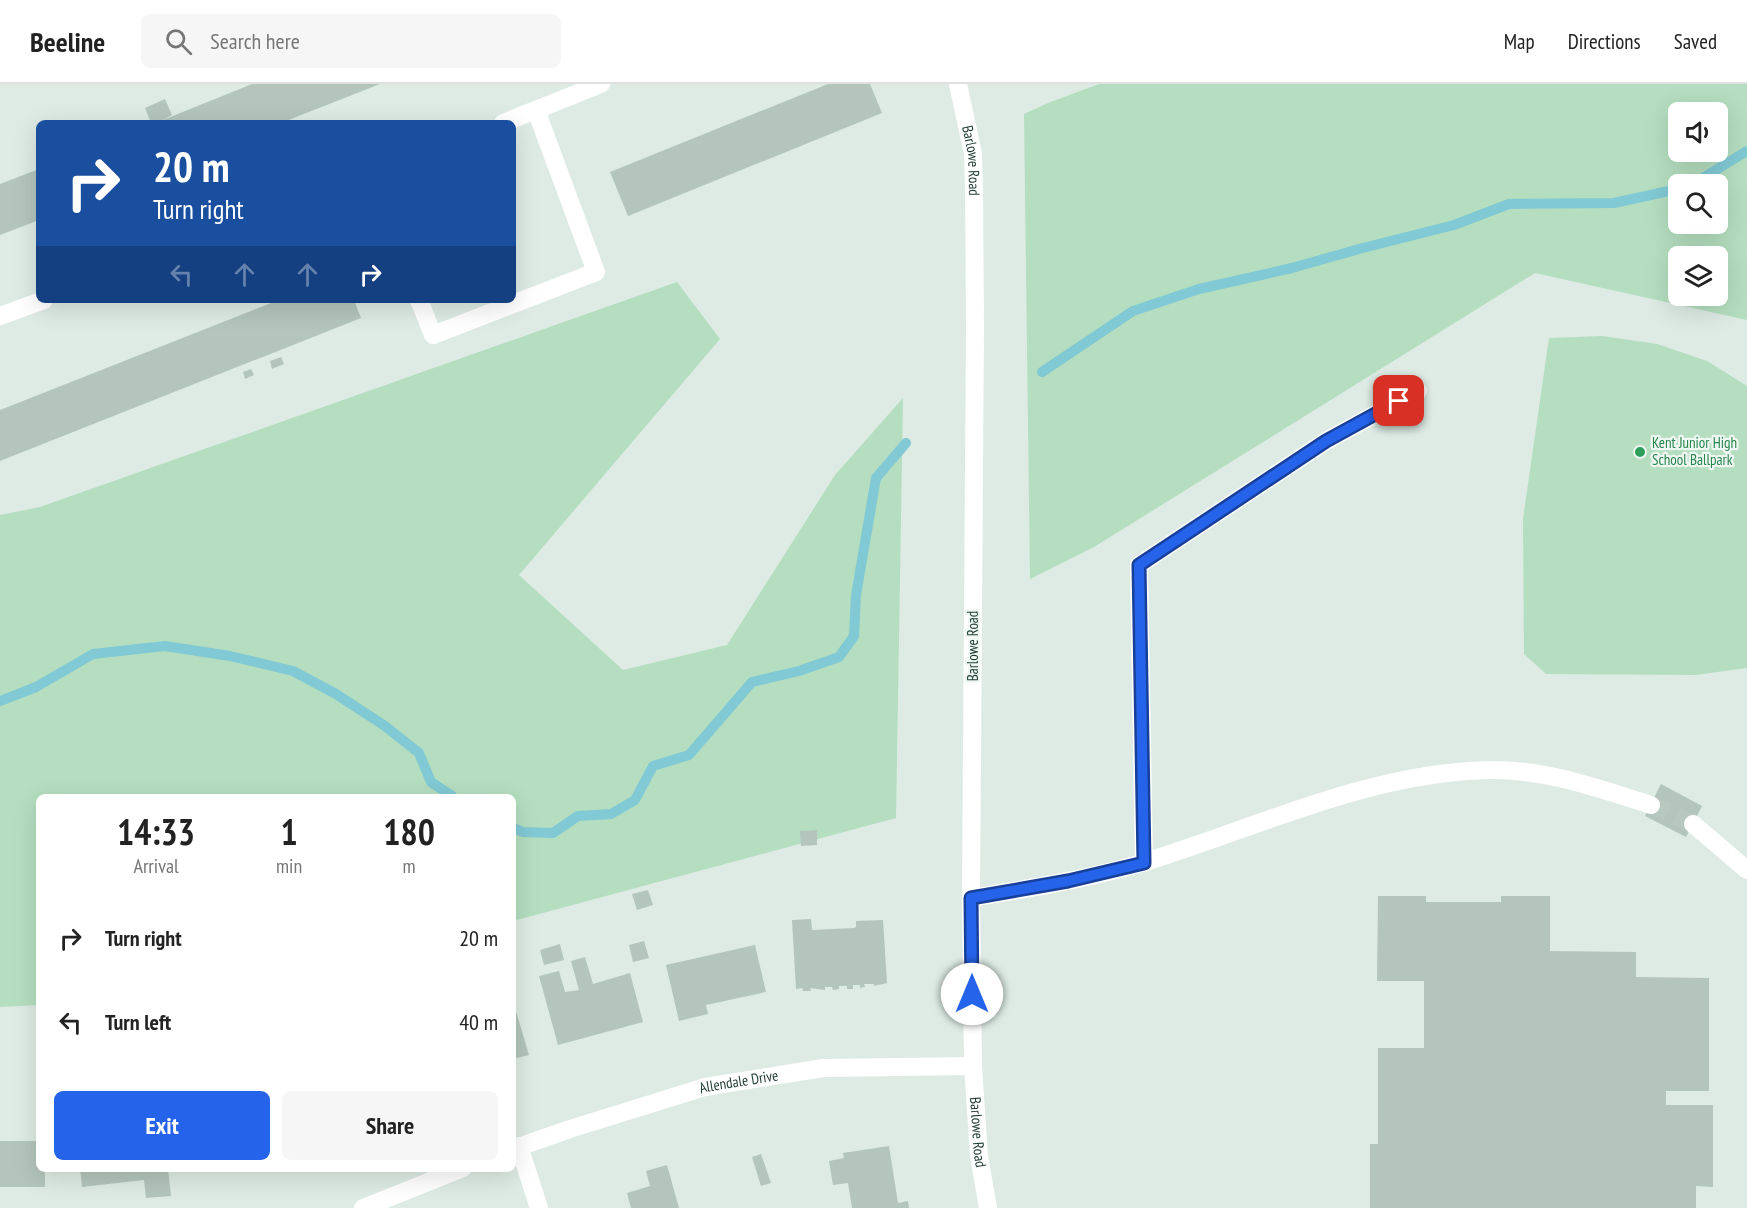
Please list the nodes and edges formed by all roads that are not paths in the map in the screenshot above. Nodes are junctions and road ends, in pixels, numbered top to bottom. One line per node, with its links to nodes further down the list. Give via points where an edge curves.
1 (601, 84): 3 (street)
2 (958, 84): 15 (street, Barlowe Road, via 971,143 974,190)
3 (536, 110): 4 (street); 5 (street, via 596,272)
4 (511, 120)
5 (516, 296)
6 (36, 303): 9 (street)
7 (419, 303): 8 (street, via 433,335)
8 (501, 303)
9 (0, 316)
10 (1418, 391): 13 (street, via 1326,441 1139,565)
11 (1651, 805): 13 (street, via 1537,774 1493,770 1448,772 1343,794)
12 (1693, 824): 14 (street)
13 (1144, 863): 15 (street)
14 (1747, 870)
15 (971, 898): 16 (street, Barlowe Road)
16 (973, 1066): 17 (street, Allendale Drive, via 823,1068 705,1087); 21 (street, Barlowe Road, via 979,1156)
17 (516, 1148): 20 (street)
18 (454, 1172): 19 (street)
19 (363, 1208)
20 (539, 1208)
21 (988, 1208)

